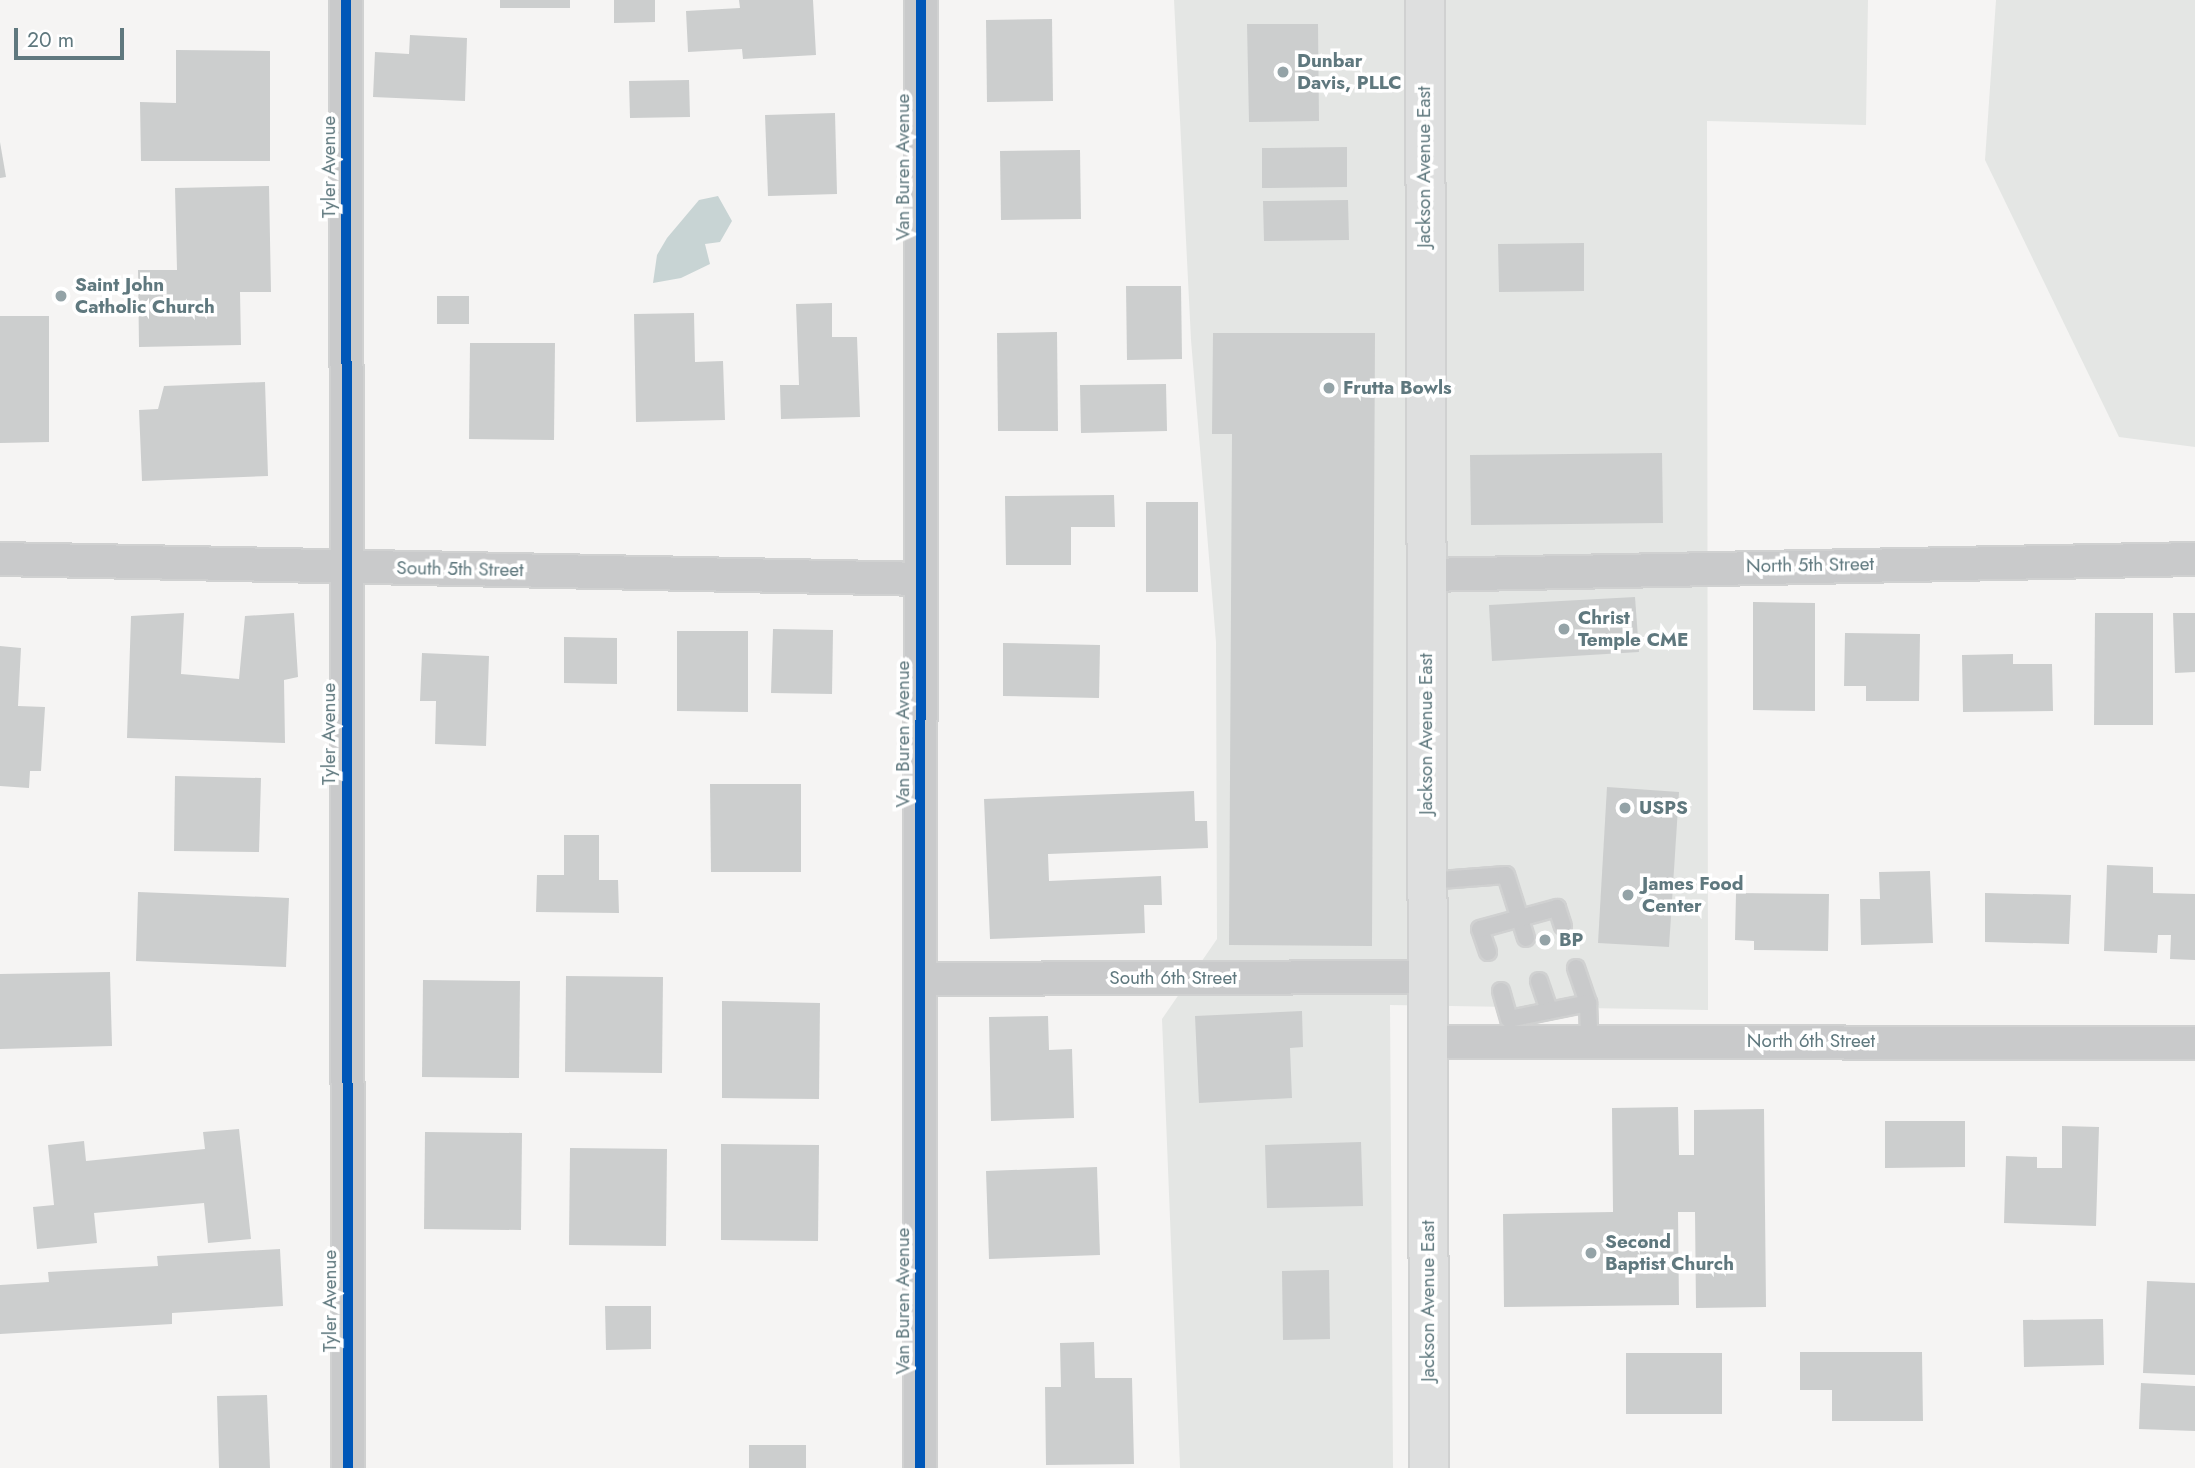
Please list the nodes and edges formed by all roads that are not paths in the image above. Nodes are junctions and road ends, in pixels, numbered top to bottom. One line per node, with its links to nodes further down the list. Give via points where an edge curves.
1 (346, 0): 6 (street, Tyler Avenue)
2 (920, 0): 8 (street, Van Buren Avenue)
3 (1425, 0): 7 (main road, Jackson Avenue East)
4 (0, 559): 6 (street, South 5th Street)
5 (2195, 559): 7 (street, North 5th Street)
6 (347, 566): 8 (street, South 5th Street); 24 (street, Tyler Avenue)
7 (1426, 575): 9 (main road, Jackson Avenue East)
8 (921, 579): 16 (street, Van Buren Avenue)
9 (1426, 881): 10 (lane, via 1506,875); 15 (main road, Jackson Avenue East)
10 (1518, 918): 11 (lane, via 1557,908); 12 (lane); 13 (lane, via 1480,929)
11 (1563, 926)
12 (1526, 938)
13 (1488, 952)
14 (1576, 968): 19 (lane)
15 (1426, 976): 16 (street, South 6th Street); 22 (main road, Jackson Avenue East)
16 (920, 979): 25 (street, Van Buren Avenue)
17 (1539, 981): 20 (lane)
18 (1501, 991): 20 (lane, via 1509,1018)
19 (1588, 1003): 20 (lane); 21 (lane)
20 (1549, 1010)
21 (1589, 1040): 22 (street, North 6th Street); 23 (street, North 6th Street)
22 (1426, 1042): 26 (main road, Jackson Avenue East)
23 (2195, 1043)
24 (348, 1468)
25 (920, 1468)
26 (1429, 1468)

